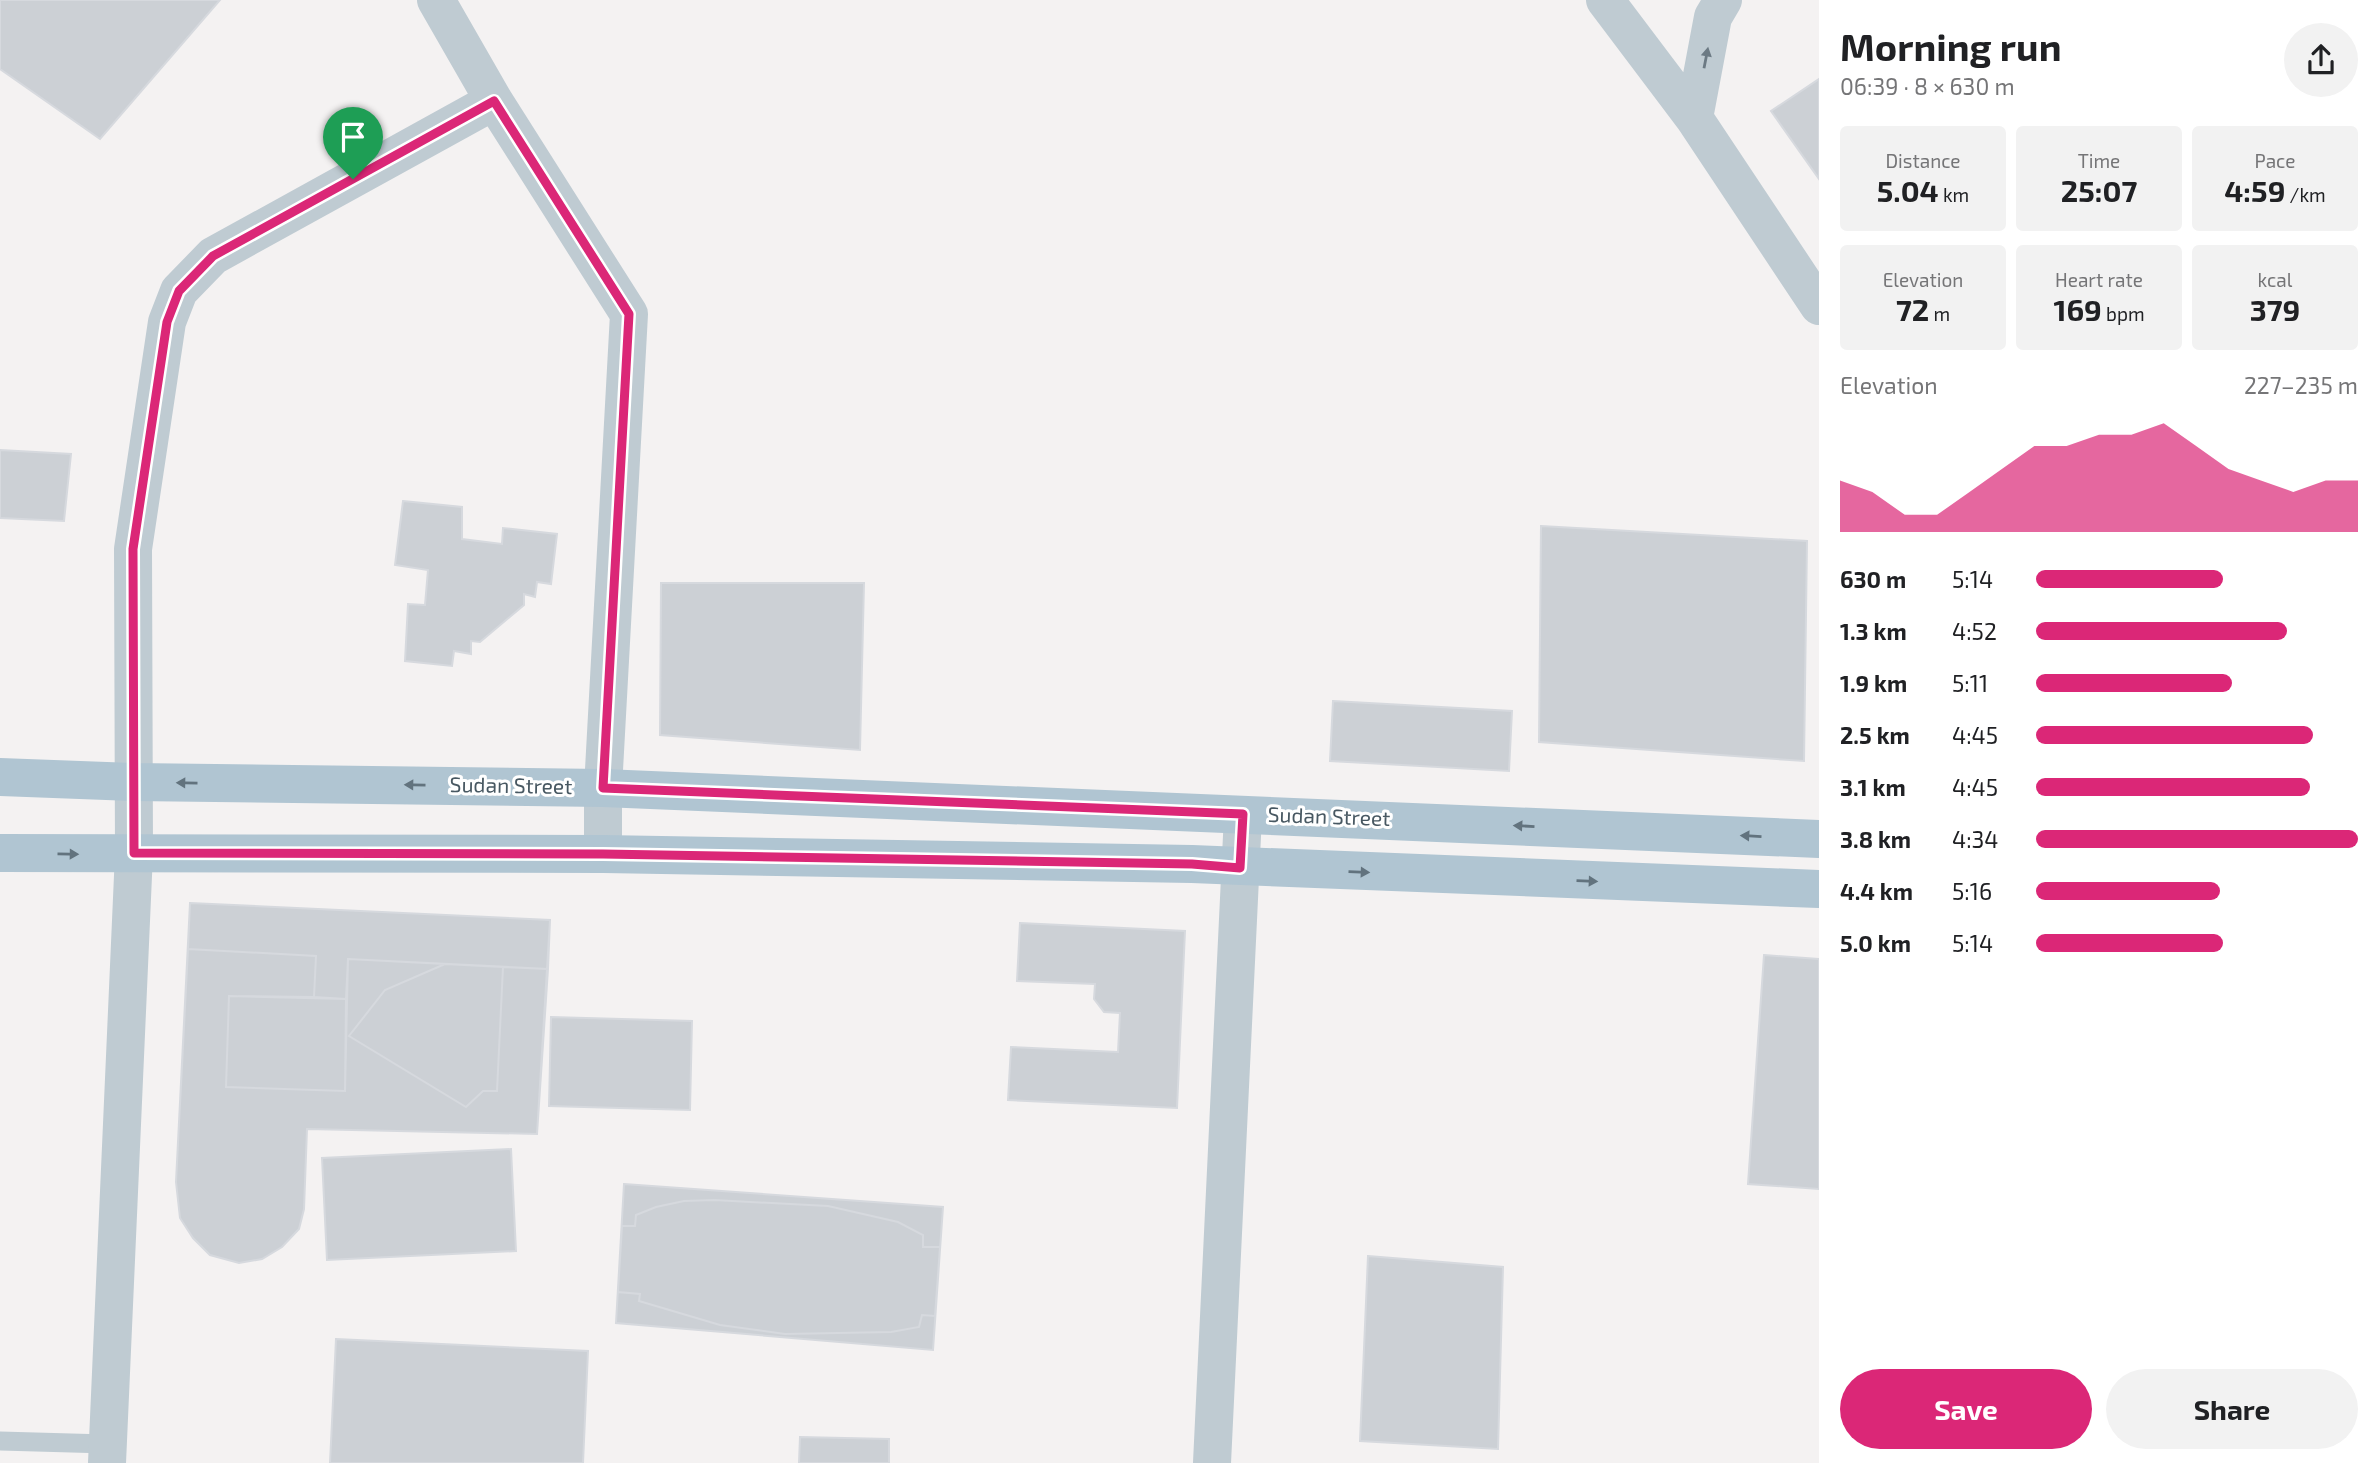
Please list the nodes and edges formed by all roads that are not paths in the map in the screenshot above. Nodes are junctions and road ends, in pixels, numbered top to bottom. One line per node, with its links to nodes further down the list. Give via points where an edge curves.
1 (436, 0): 4 (street)
2 (1606, 0): 5 (street)
3 (1723, 0): 5 (street, one-way to 3, via 1713,17)
4 (494, 101): 8 (street, via 213,256 179,291 167,322 133,549); 9 (street, via 629,314)
5 (1694, 118): 6 (street)
6 (1819, 306)
7 (0, 777): 8 (main road, Sudan Street)
8 (133, 782): 9 (main road, Sudan Street, one-way to 8); 13 (street)
9 (603, 788): 10 (main road, Sudan Street); 14 (street)
10 (1243, 814): 11 (main road, Sudan Street, one-way to 10); 15 (street)
11 (1819, 839)
12 (0, 853): 13 (main road, one-way to 13)
13 (134, 853): 14 (main road); 18 (street)
14 (603, 854): 15 (main road)
15 (1240, 868): 16 (main road, one-way to 16); 19 (street)
16 (1819, 889)
17 (0, 1441): 18 (lane)
18 (107, 1454)
19 (1212, 1463)

